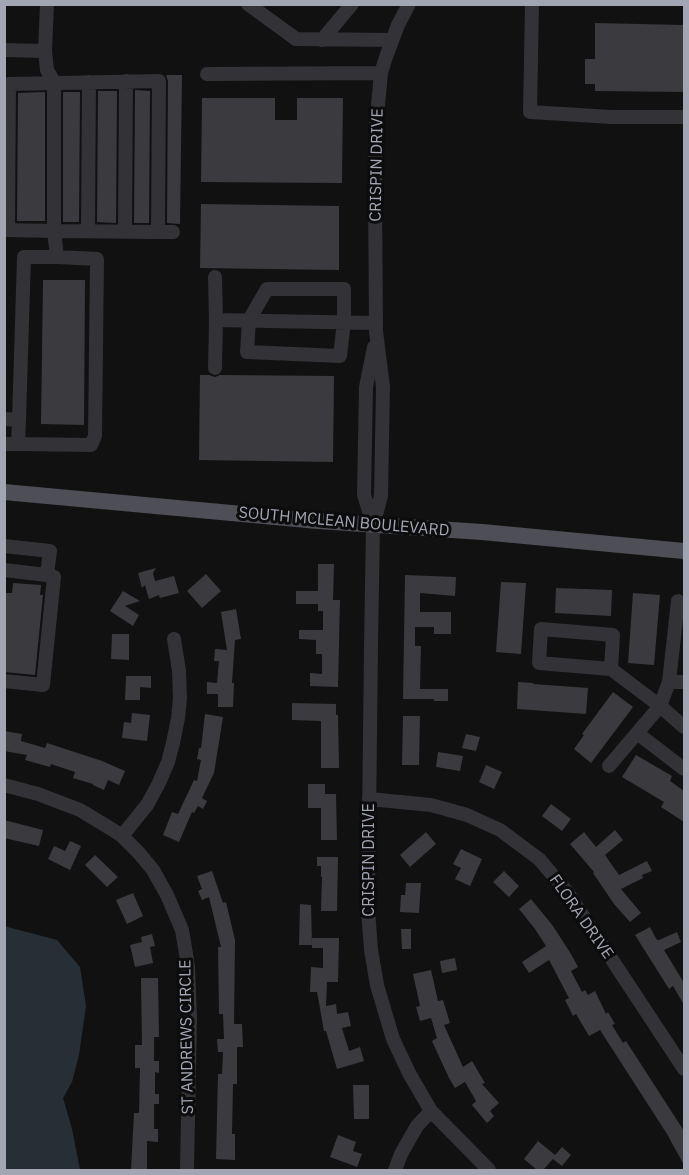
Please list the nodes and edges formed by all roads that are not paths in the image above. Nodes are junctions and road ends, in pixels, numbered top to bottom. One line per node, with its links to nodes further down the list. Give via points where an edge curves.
1 (47, 4): 10 (street)
2 (248, 4): 6 (street)
3 (352, 4): 7 (street)
4 (410, 4): 8 (street, CRISPIN DRIVE)
5 (532, 4): 17 (street, via 530,112)
6 (266, 10): 7 (street, via 296,39)
7 (322, 40): 8 (street)
8 (392, 40): 12 (street, CRISPIN DRIVE)
9 (4, 50): 10 (street)
10 (45, 51): 14 (street, via 46,70)
11 (207, 74): 12 (street)
12 (381, 74): 29 (street, CRISPIN DRIVE, via 376,126)
13 (126, 81): 15 (street); 21 (street); 22 (street, via 159,81)
14 (54, 82): 15 (street); 16 (street); 19 (street)
15 (89, 82): 20 (street)
16 (7, 84): 18 (street)
17 (684, 117)
18 (6, 230): 19 (street)
19 (54, 231): 20 (street); 24 (street)
20 (88, 231): 21 (street)
21 (125, 231): 22 (street)
22 (158, 232): 23 (street)
23 (173, 232)
24 (57, 257): 32 (street, via 24,257); 33 (street, via 97,259 95,436 91,445)
25 (215, 277): 26 (street)
26 (216, 320): 27 (street); 30 (street)
27 (249, 320): 28 (street); 28 (street, via 267,289 344,289); 28 (street, via 246,352 340,356)
28 (344, 322): 29 (street)
29 (376, 327): 35 (street, CRISPIN DRIVE, via 383,387 381,496)
30 (215, 368)
31 (4, 419): 32 (street)
32 (20, 420): 33 (street)
33 (11, 444)
34 (4, 492): 35 (main road, SOUTH MCLEAN BOULEVARD)
35 (374, 525): 37 (main road, SOUTH MCLEAN BOULEVARD); 52 (street, CRISPIN DRIVE)
36 (4, 546): 39 (street, via 50,551)
37 (684, 551)
38 (4, 570): 39 (street)
39 (47, 575): 43 (street, via 54,577 43,685)
40 (678, 601): 44 (street)
41 (174, 639): 53 (street, via 180,698 174,743 147,805)
42 (610, 669): 42 (street, via 539,663 541,629 613,635); 46 (street)
43 (4, 681)
44 (669, 682): 45 (street); 46 (street)
45 (684, 682)
46 (660, 706): 47 (street); 48 (street)
47 (684, 727)
48 (637, 733): 49 (street); 50 (street)
49 (609, 766)
50 (684, 769)
51 (4, 785): 53 (street, ST ANDREWS CIRCLE, via 80,810)
52 (369, 799): 54 (street, FLORA DRIVE, via 431,805 467,815 500,830 538,860 568,893); 55 (street, CRISPIN DRIVE, via 368,910 377,985 393,1038)
53 (122, 836): 56 (street, ST ANDREWS CIRCLE, via 153,870 182,930 190,1017)
54 (684, 1069)
55 (431, 1111): 57 (street, via 417,1126); 58 (street, CRISPIN DRIVE)
56 (187, 1170)
57 (395, 1170)
58 (489, 1170)

